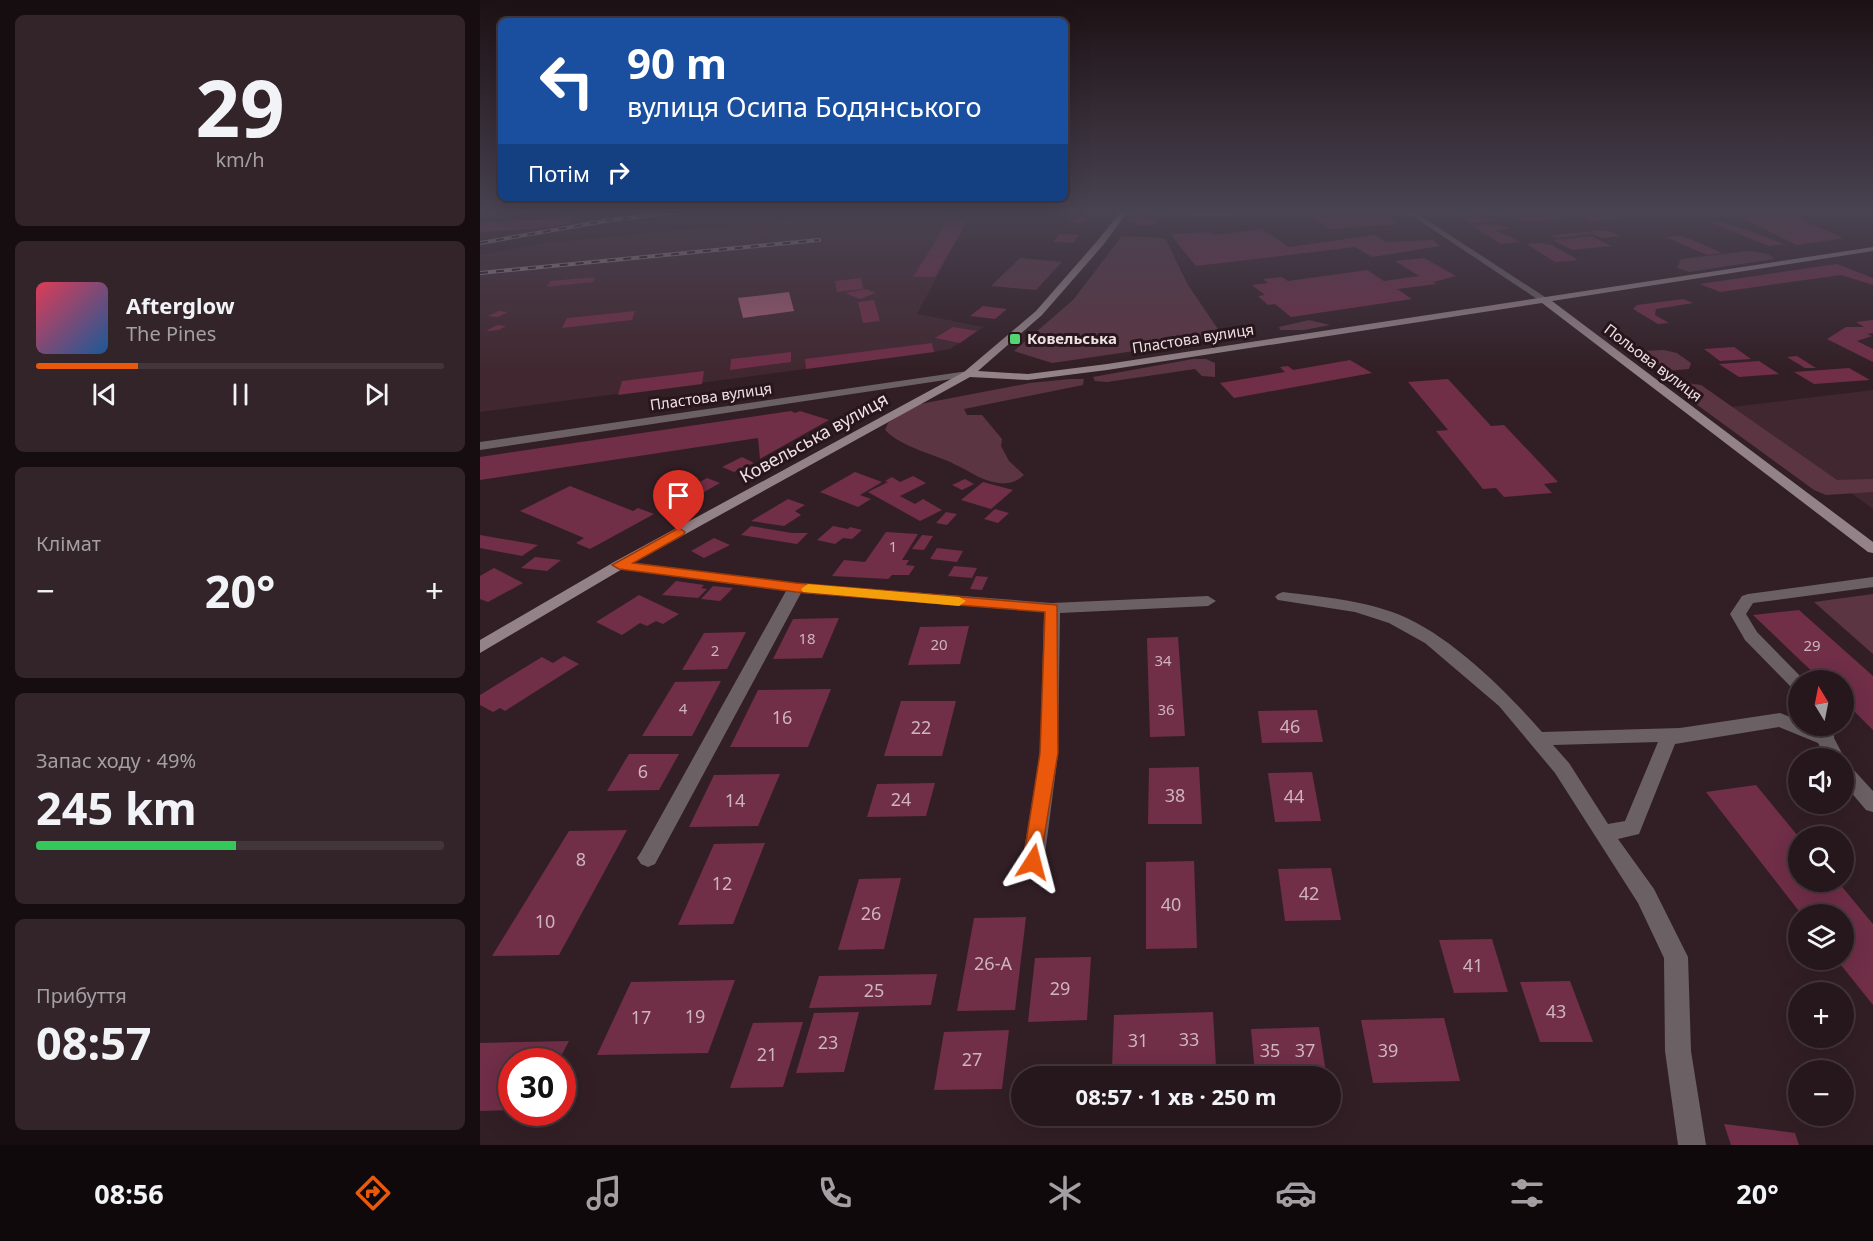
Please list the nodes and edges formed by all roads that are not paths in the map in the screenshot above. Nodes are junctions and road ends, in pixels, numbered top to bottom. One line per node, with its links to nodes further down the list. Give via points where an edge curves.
1 (1081, 264): 5 (main road, Ковельська вулиця, via 1039,313)
2 (1490, 264): 4 (street, Польова вулиця)
3 (1771, 264): 4 (main road, Пластова вулиця)
4 (1543, 299): 5 (main road, Пластова вулиця, via 1107,367 1028,377); 7 (main road, Польова вулиця)
5 (968, 374): 6 (street, Пластова вулиця); 8 (main road, Ковельська вулиця)
6 (480, 446)
7 (1873, 549)
8 (619, 565): 10 (street); 14 (main road, Ковельська вулиця)
9 (1873, 582): 15 (street, via 1748,599 1738,614 1750,636)
10 (796, 588): 13 (street); 22 (street)
11 (1283, 597): 18 (street, via 1357,607 1395,619 1431,639 1505,702)
12 (1208, 601): 13 (street)
13 (1052, 608): 23 (street, via 1049,753)
14 (480, 647)
15 (1788, 674)
16 (1788, 722): 17 (street)
17 (1681, 734): 18 (street); 21 (street, via 1668,739 1632,828)
18 (1537, 739): 21 (street, via 1562,768)
19 (1854, 783): 20 (street)
20 (1873, 804)
21 (1603, 833): 24 (street, via 1646,896 1676,957 1678,1051)
22 (648, 858)
23 (1033, 862)
24 (1692, 1145)

